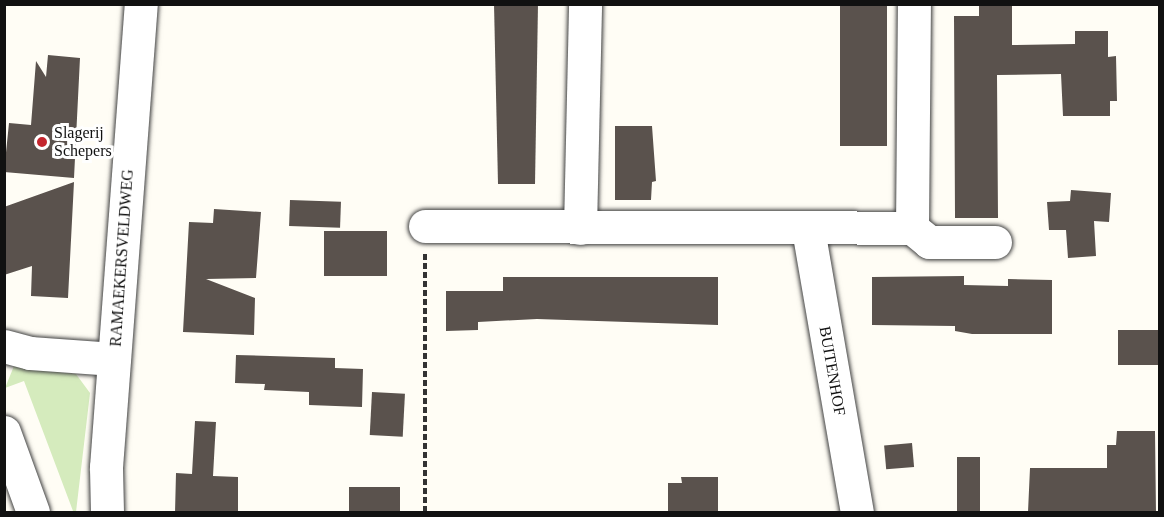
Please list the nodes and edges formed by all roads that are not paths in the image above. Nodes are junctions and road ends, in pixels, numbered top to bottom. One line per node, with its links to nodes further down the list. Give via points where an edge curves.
1 (141, 4): 10 (street, RAMAEKERSVELDWEG)
2 (585, 4): 5 (street)
3 (914, 4): 6 (street)
4 (425, 226): 5 (street)
5 (580, 228): 7 (street)
6 (912, 228): 7 (street); 8 (street, via 929,242)
7 (808, 229): 14 (street, BUITENHOF)
8 (995, 242)
9 (4, 346): 10 (street, via 30,353)
10 (114, 359): 13 (street, RAMAEKERSVELDWEG)
11 (4, 432): 12 (street)
12 (33, 513)
13 (107, 513)
14 (857, 513)

